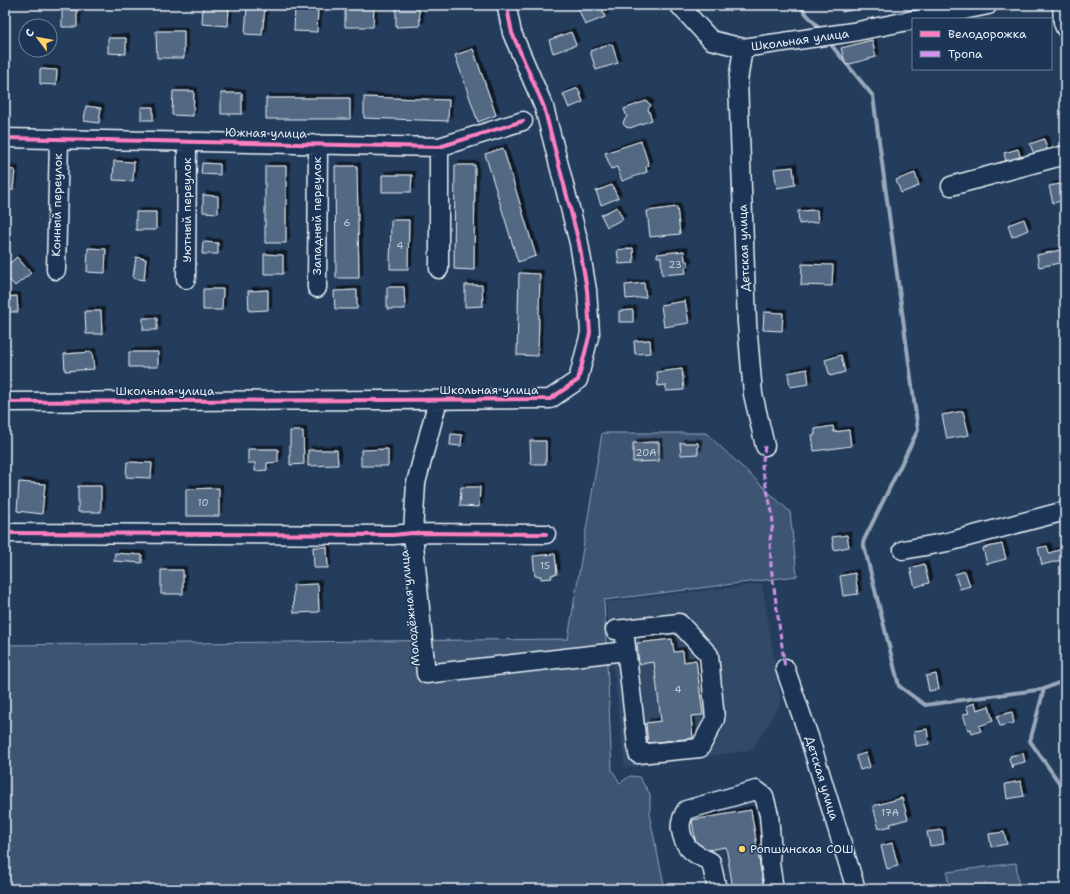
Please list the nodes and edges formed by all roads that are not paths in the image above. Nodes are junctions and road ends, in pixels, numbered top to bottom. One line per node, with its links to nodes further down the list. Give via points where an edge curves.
1 (508, 5): 21 (street, Школьная улица, via 512,33 544,107 579,244 587,290 590,333 578,380 550,399)
2 (680, 5): 8 (street, Школьная улица, via 711,40)
3 (988, 5): 5 (street)
4 (1062, 5): 7 (street)
5 (925, 18)
6 (912, 20): 8 (street, Школьная улица, via 853,32)
7 (1065, 28)
8 (743, 48): 23 (street, Детская улица, via 738,81 747,323 753,394)
9 (522, 121): 14 (street, Южная улица)
10 (5, 138): 11 (street, Южная улица)
11 (59, 139): 12 (street, Южная улица); 18 (street, Конный переулок)
12 (187, 142): 13 (street, Южная улица); 19 (street, Уютный переулок)
13 (318, 144): 14 (street, Южная улица); 20 (street, Западный переулок)
14 (439, 147): 17 (street)
15 (1065, 155): 16 (street)
16 (951, 186)
17 (439, 268)
18 (56, 270)
19 (186, 279)
20 (317, 288)
21 (438, 400): 22 (street, Школьная улица); 26 (street, Молодёжная улица, via 416,483)
22 (5, 402)
23 (765, 446)
24 (1065, 511): 28 (street, via 948,542)
25 (5, 533): 26 (street)
26 (413, 533): 27 (street); 29 (street, Молодёжная улица, via 426,674)
27 (546, 534)
28 (903, 550)
29 (626, 651): 29 (street, via 620,629 679,623 709,655 715,719 700,748 638,754)
30 (784, 668): 33 (street, Детская улица, via 809,737)
31 (717, 889): 32 (street, via 712,862 690,851 684,843 680,819 686,810 756,790 764,796 768,815)
32 (774, 889)
33 (856, 889)

